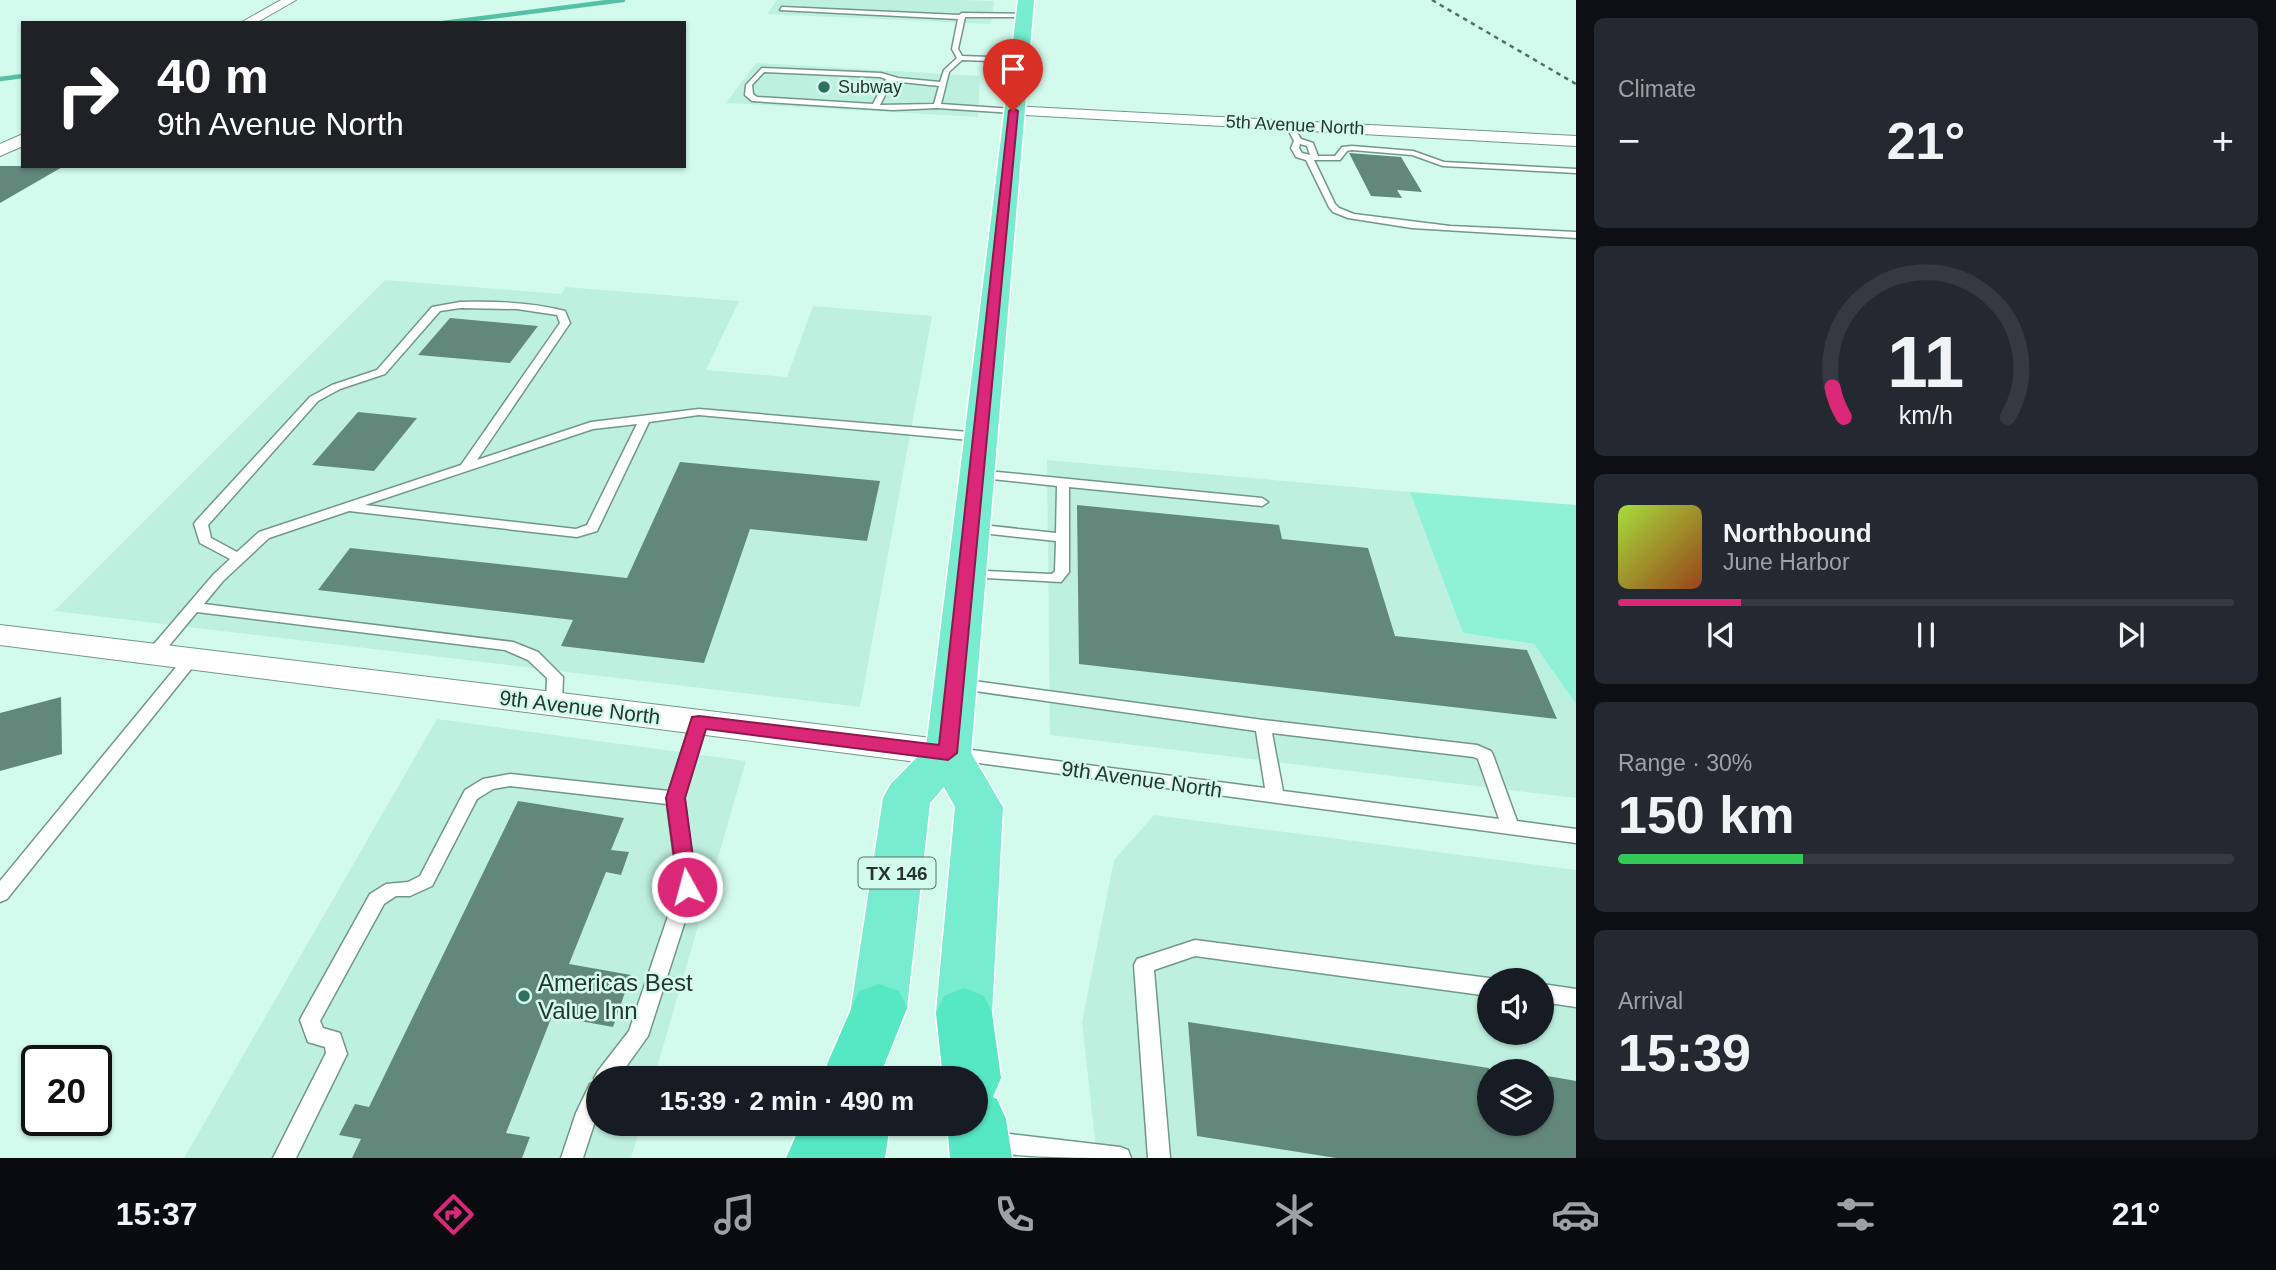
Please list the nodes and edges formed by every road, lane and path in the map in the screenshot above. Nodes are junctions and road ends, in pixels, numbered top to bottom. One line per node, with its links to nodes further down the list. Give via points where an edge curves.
1 (290, 0): 5 (street)
2 (1025, 8): 4 (lane); 7 (highway)
3 (782, 9): 4 (lane)
4 (962, 17): 6 (lane, via 955,49)
5 (250, 21)
6 (960, 58): 7 (lane); 9 (lane, via 946,71)
7 (1019, 60): 12 (highway)
8 (890, 78): 9 (lane); 11 (lane); 11 (lane, via 762,70 749,85 748,95 755,99)
9 (943, 84): 10 (lane)
10 (937, 106): 11 (lane); 12 (lane)
11 (875, 107)
12 (1013, 111): 13 (street, 5th Avenue North); 21 (highway)
13 (1288, 125): 15 (street, 5th Avenue North); 17 (lane, via 1298,141 1299,155)
14 (21, 140): 16 (street)
15 (1576, 141)
16 (0, 151)
17 (1309, 158): 18 (lane, via 1337,158 1352,148 1413,153 1443,164); 19 (lane, via 1335,209 1350,216 1434,227)
18 (1576, 171)
19 (1576, 235)
20 (645, 419): 21 (lane, via 699,412); 22 (lane, via 591,426); 26 (lane, via 592,528 576,533)
21 (980, 437): 23 (highway)
22 (466, 467): 26 (lane); 29 (lane, via 565,323 561,313 443,305 381,372 314,399 201,524 205,540)
23 (976, 474): 24 (lane); 27 (highway)
24 (1063, 482): 25 (lane); 28 (lane)
25 (1262, 502)
26 (347, 507): 29 (lane, via 264,534)
27 (971, 528): 28 (lane); 30 (highway)
28 (1062, 538): 30 (lane, via 1062,572 1056,579)
29 (239, 559): 31 (lane)
30 (966, 573): 35 (highway)
31 (194, 607): 33 (lane); 36 (lane, via 508,645 533,656 555,677)
32 (0, 635): 33 (street, 9th Avenue North)
33 (153, 655): 34 (street, 9th Avenue North)
34 (191, 659): 36 (street, 9th Avenue North); 44 (lane)
35 (955, 684): 38 (lane); 39 (highway)
36 (554, 704): 37 (street, 9th Avenue North)
37 (699, 722): 39 (street, 9th Avenue North); 41 (lane)
38 (1263, 726): 40 (lane); 42 (lane, via 1477,751 1485,755)
39 (948, 753): 40 (lane, 9th Avenue North); 48 (highway, TX 146, via 907,798); 49 (highway, via 979,807)
40 (1275, 796): 42 (lane, 9th Avenue North)
41 (675, 798): 50 (lane, via 687,887 638,1036); 59 (lane, via 510,780 488,783 471,795 426,881 410,889 393,889 377,899 310,1020 315,1035 333,1040 337,1054)
42 (1511, 828): 43 (lane, 9th Avenue North)
43 (1576, 836)
44 (0, 894)
45 (1477, 984): 64 (lane, via 1195,948 1144,965)
46 (1554, 995): 47 (lane)
47 (1576, 998)
48 (879, 1007): 51 (highway); 52 (highway, TX 146)
49 (964, 1013): 53 (highway); 54 (highway)
50 (615, 1066)
51 (855, 1066)
52 (870, 1066)
53 (960, 1066)
54 (971, 1066)
55 (586, 1115): 60 (lane)
56 (826, 1136): 61 (highway)
57 (858, 1136): 62 (highway)
58 (969, 1140): 63 (lane)
59 (284, 1158)
60 (572, 1158)
61 (817, 1158)
62 (855, 1158)
63 (1120, 1158)
64 (1159, 1158)

